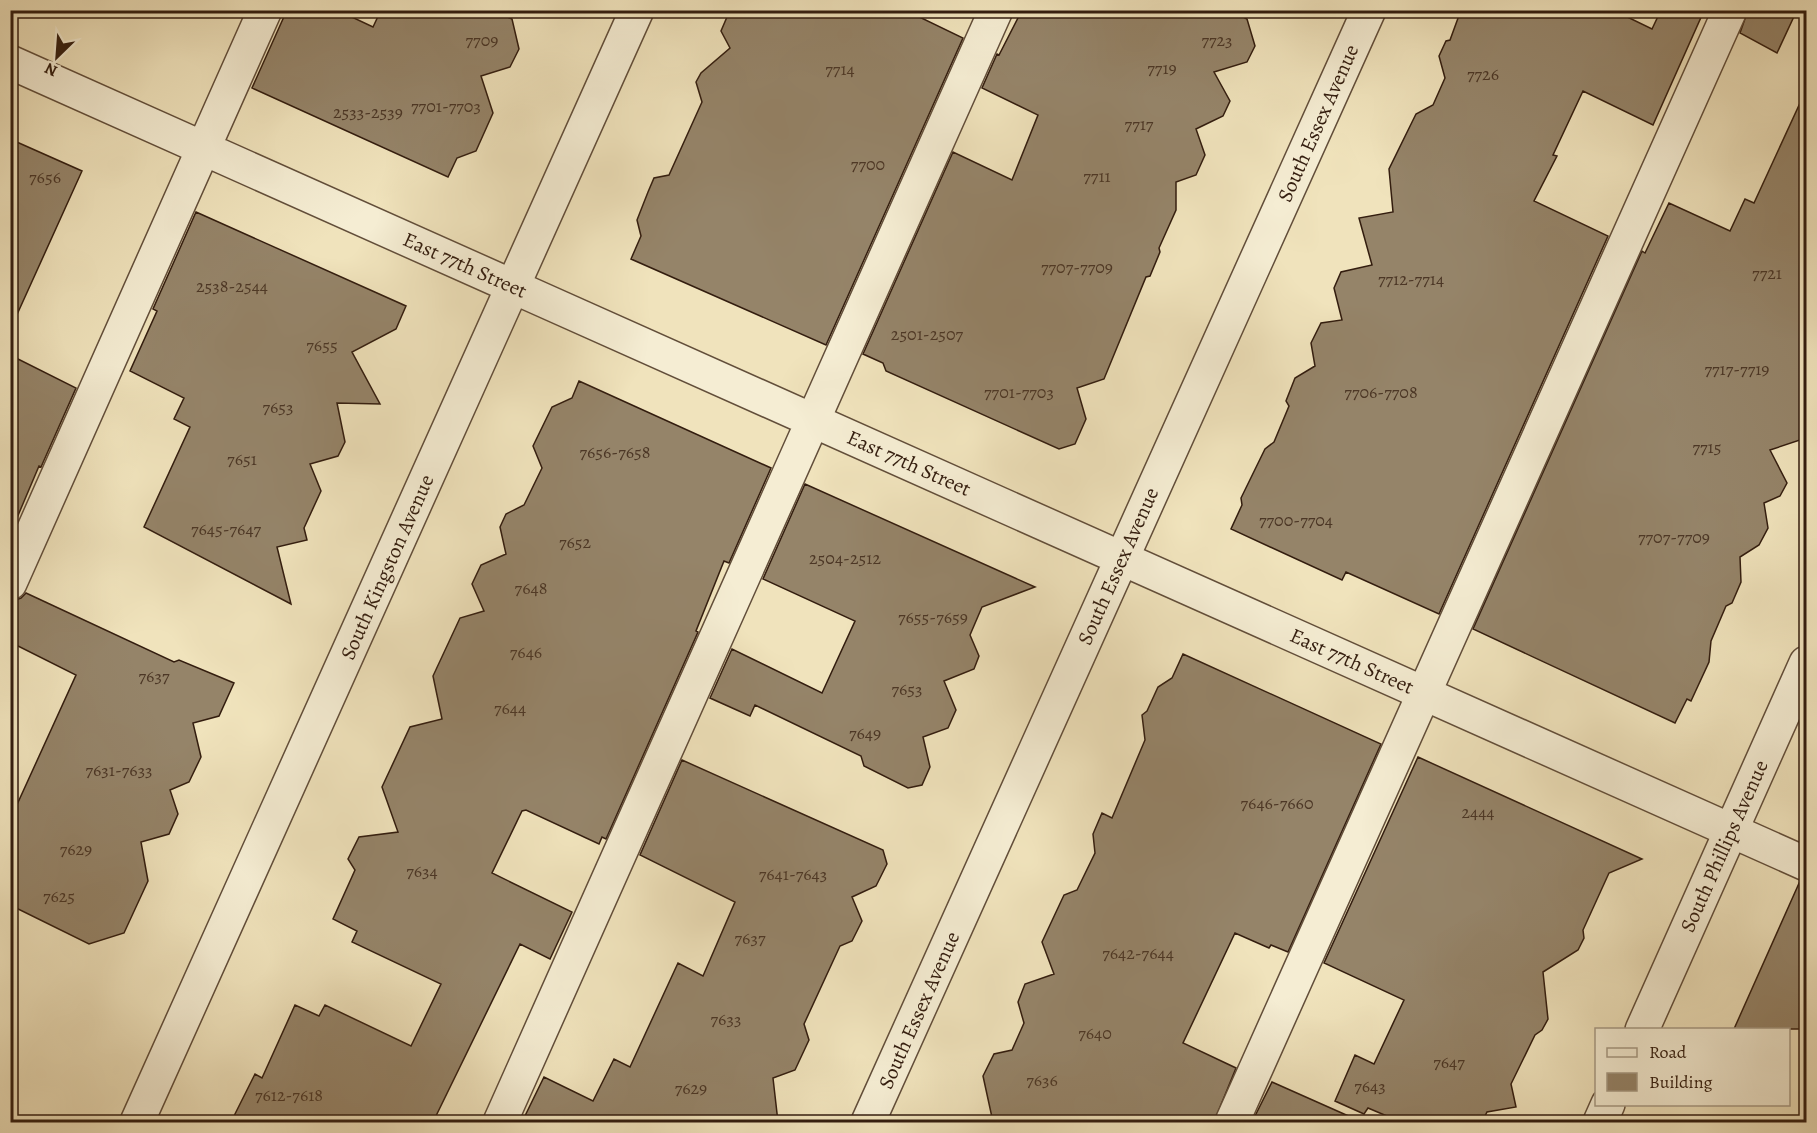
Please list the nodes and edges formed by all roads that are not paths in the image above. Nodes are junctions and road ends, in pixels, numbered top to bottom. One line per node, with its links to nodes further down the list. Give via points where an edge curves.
1 (265, 10): 7 (street)
2 (637, 10): 8 (street, South Kingston Avenue)
3 (996, 10): 9 (street)
4 (1369, 10): 10 (street, South Essex Avenue)
5 (1730, 10): 13 (street)
6 (10, 62): 7 (street, East 77th Street)
7 (203, 148): 8 (street, East 77th Street); 11 (street)
8 (513, 286): 9 (street, East 77th Street); 18 (street, South Kingston Avenue)
9 (813, 421): 10 (street, East 77th Street); 19 (street)
10 (1122, 558): 13 (street, East 77th Street); 20 (street, South Essex Avenue)
11 (10, 583)
12 (1806, 663): 14 (street, South Phillips Avenue)
13 (1425, 693): 14 (street, East 77th Street); 21 (street)
14 (1732, 830): 15 (street, East 77th Street); 16 (street, South Phillips Avenue)
15 (1806, 864)
16 (1642, 1028)
17 (1607, 1106): 22 (street)
18 (137, 1122)
19 (500, 1122)
20 (868, 1122)
21 (1232, 1122)
22 (1600, 1122)

